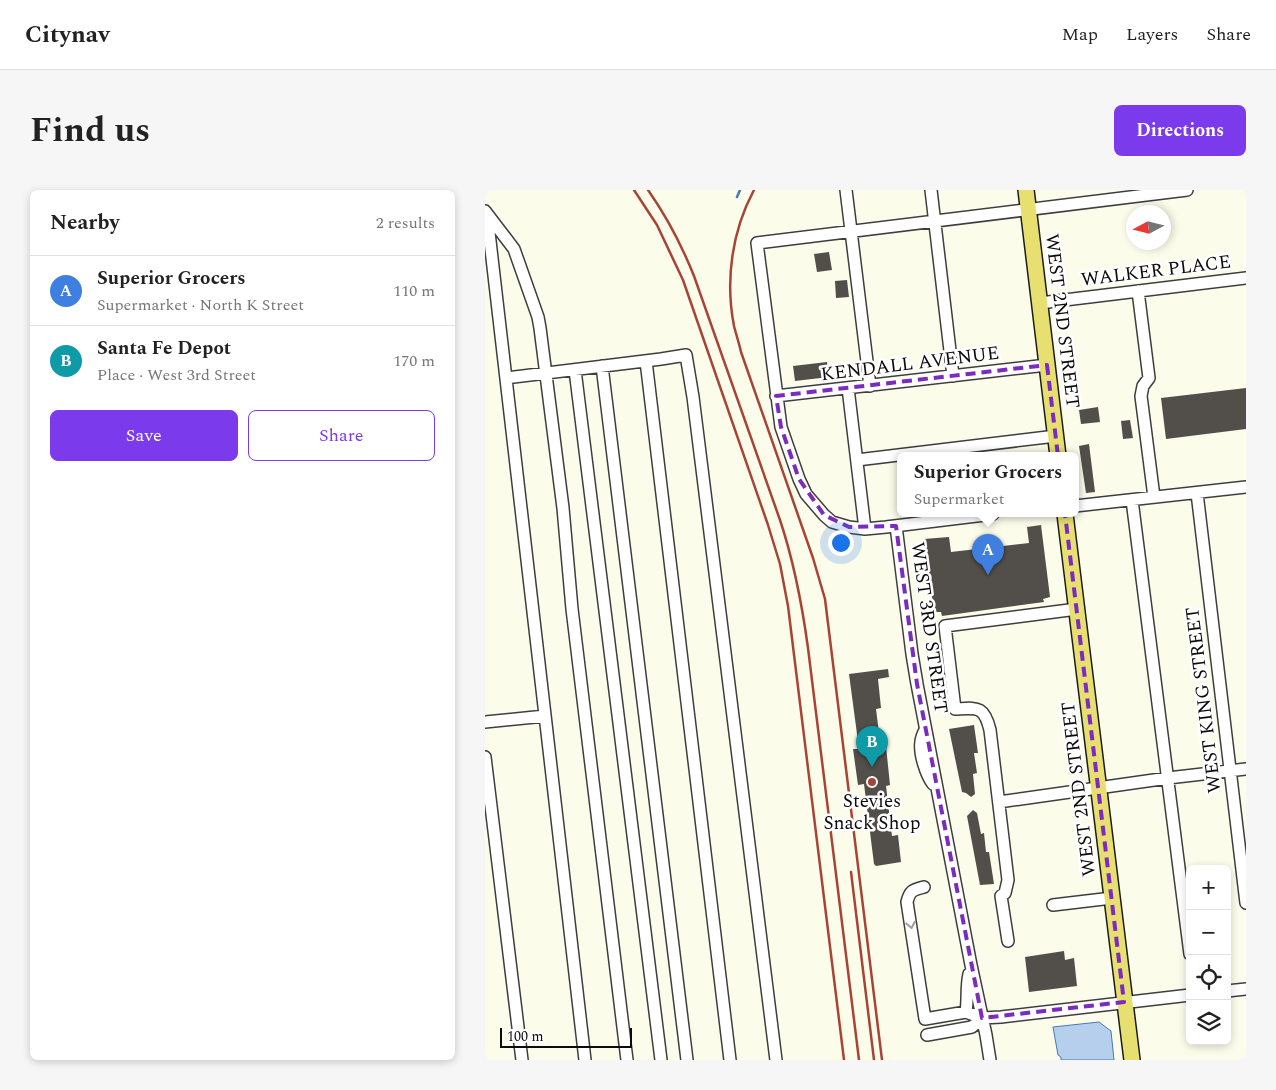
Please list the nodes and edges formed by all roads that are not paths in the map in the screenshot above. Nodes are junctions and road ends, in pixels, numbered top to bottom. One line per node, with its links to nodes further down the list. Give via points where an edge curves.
1 (846, 190): 8 (street)
2 (931, 190): 7 (street)
3 (1026, 190): 5 (main road, WEST 2ND STREET)
4 (1187, 190): 5 (street)
5 (1028, 209): 7 (street); 11 (main road, WEST 2ND STREET)
6 (486, 213): 16 (street, via 514,249 538,317); 18 (street)
7 (935, 220): 8 (street); 17 (street)
8 (851, 231): 19 (street); 21 (street, WEST 3RD STREET, via 757,244)
9 (1246, 278): 10 (street, WALKER PLACE)
10 (1139, 291): 11 (street, WALKER PLACE); 29 (street, via 1149,378 1141,396)
11 (1040, 303): 13 (main road, WEST 2ND STREET)
12 (646, 361): 14 (street); 64 (street); 65 (street, via 686,354)
13 (1047, 365): 17 (street, KENDALL AVENUE); 22 (main road, WEST 2ND STREET)
14 (602, 366): 15 (street); 63 (street)
15 (575, 370): 16 (street); 62 (street)
16 (546, 373): 18 (street); 61 (street)
17 (953, 376): 19 (street, KENDALL AVENUE)
18 (506, 378): 37 (street)
19 (870, 386): 20 (street, KENDALL AVENUE)
20 (848, 388): 21 (street, KENDALL AVENUE); 26 (street)
21 (776, 396): 35 (street, WEST 3RD STREET, via 781,427 806,494 823,516 832,522)
22 (1056, 436): 23 (street); 24 (main road, WEST 2ND STREET)
23 (923, 452)
24 (1058, 452)
25 (897, 455): 26 (street)
26 (857, 460): 35 (street)
27 (1246, 487): 28 (street)
28 (1197, 493): 29 (street); 41 (street, WEST KING STREET)
29 (1154, 497): 30 (street)
30 (1132, 500): 31 (street); 42 (street)
31 (1079, 506)
32 (969, 517): 34 (street)
33 (1065, 517): 36 (main road, WEST 2ND STREET)
34 (896, 526): 35 (street, WEST 3RD STREET); 51 (street, WEST 3RD STREET, via 911,654)
35 (865, 529)
36 (1077, 609): 43 (main road, WEST 2ND STREET); 44 (street, via 945,626 955,709 976,708 983,712 988,722)
37 (545, 716): 38 (street); 60 (street)
38 (485, 722)
39 (485, 757): 59 (street)
40 (1246, 769): 41 (street)
41 (1230, 771): 42 (street); 47 (street, WEST KING STREET)
42 (1168, 778): 43 (street); 49 (street)
43 (1099, 788): 44 (street); 46 (main road, WEST 2ND STREET)
44 (999, 802): 50 (street, via 1008,880 1001,896)
45 (924, 887): 56 (street, one-way to 56, via 909,893 907,902 925,1020)
46 (1112, 898): 48 (street); 55 (main road, WEST 2ND STREET)
47 (1246, 904)
48 (1053, 905)
49 (1186, 922)
50 (1008, 941)
51 (971, 965): 56 (street); 57 (street, WEST 3RD STREET)
52 (1246, 989): 53 (street)
53 (1231, 991)
54 (1186, 995): 55 (street)
55 (1124, 1002): 57 (street); 67 (main road, WEST 2ND STREET)
56 (966, 1012): 57 (street)
57 (982, 1018): 58 (street, via 969,1028); 66 (street, WEST 3RD STREET)
58 (927, 1035)
59 (522, 1060)
60 (585, 1060)
61 (627, 1060)
62 (661, 1060)
63 (687, 1060)
64 (731, 1060)
65 (777, 1060)
66 (990, 1060)
67 (1132, 1060)

